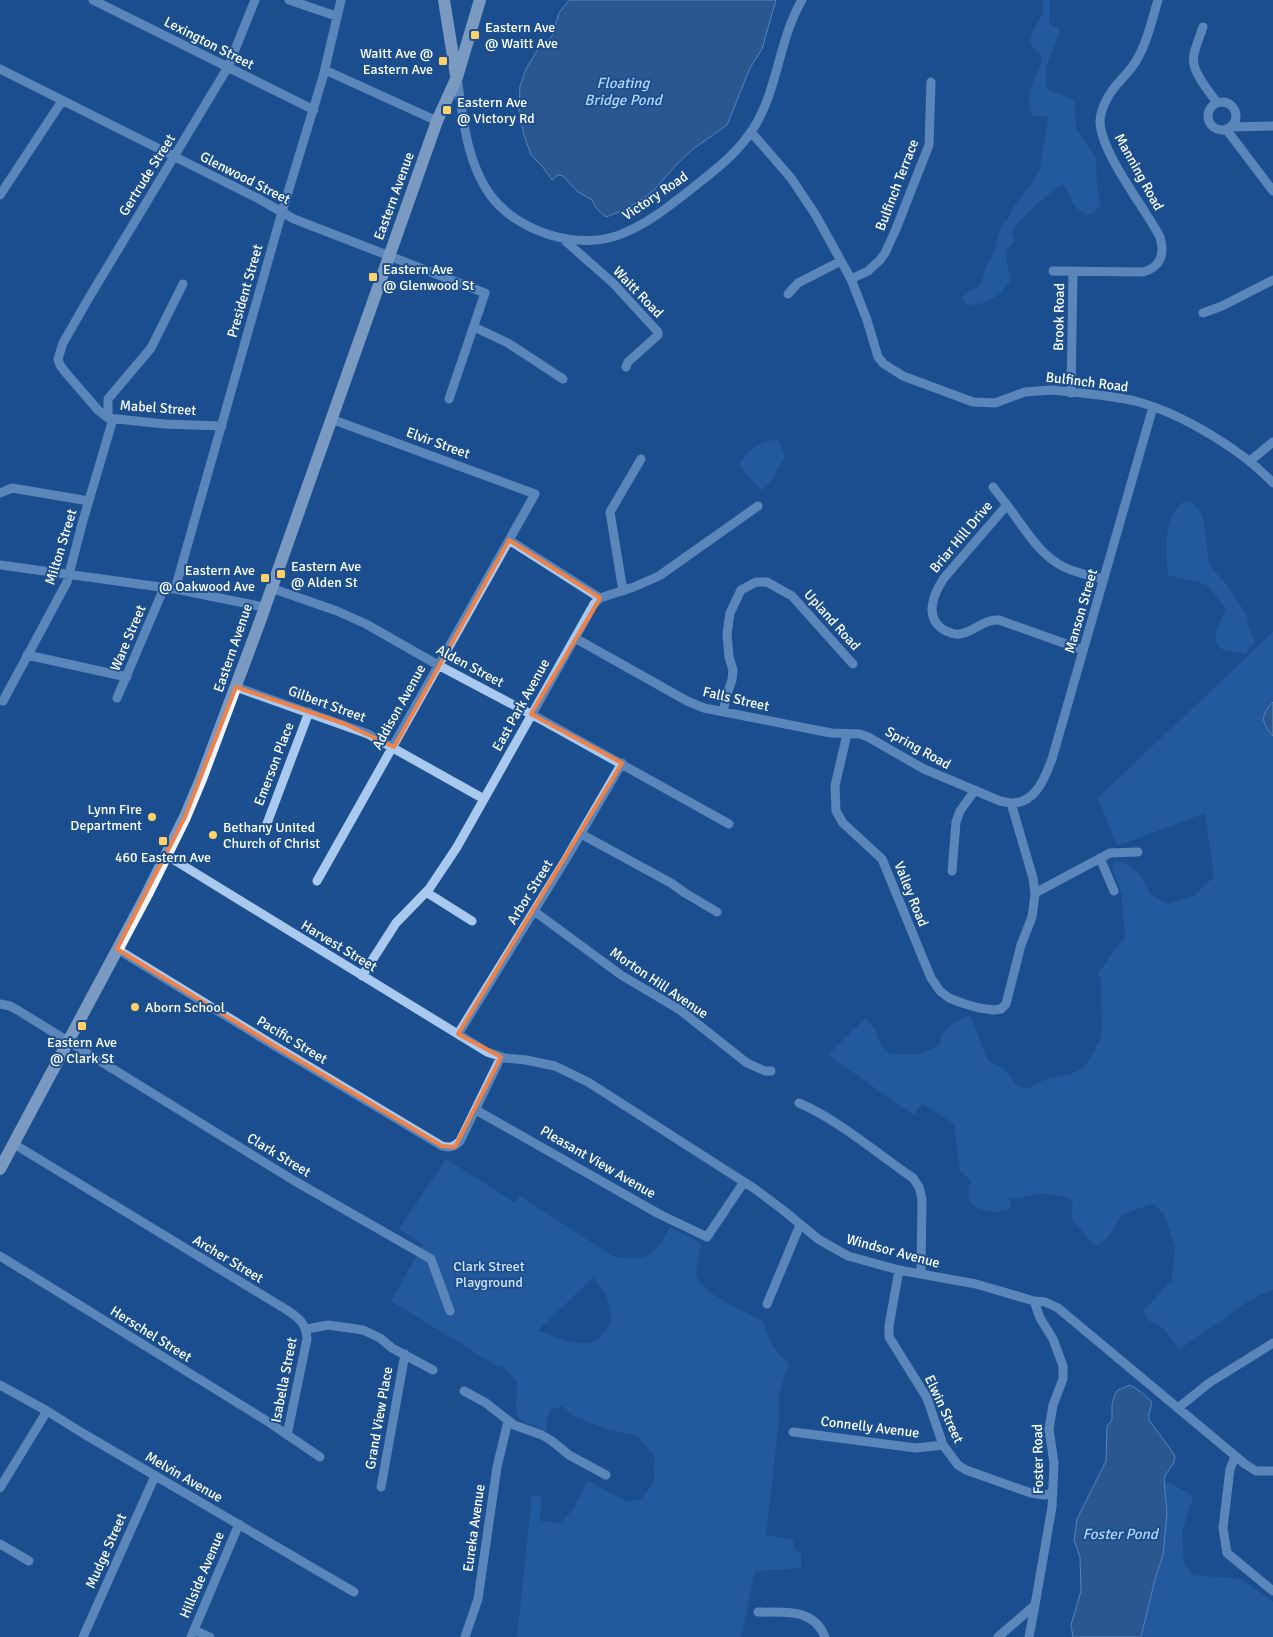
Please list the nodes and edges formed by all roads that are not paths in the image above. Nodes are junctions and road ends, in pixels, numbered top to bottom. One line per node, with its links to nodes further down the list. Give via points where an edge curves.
1 (93, 0): 11 (street, Lexington Street)
2 (254, 0): 11 (street, Gertrude Street)
3 (288, 0): 9 (street)
4 (341, 0): 9 (street, President Street)
5 (444, 0): 14 (main road)
6 (480, 0): 14 (main road, Eastern Avenue)
7 (802, 0): 22 (street, Victory Road, via 786,36 763,110)
8 (1158, 0): 31 (street, Manning Road, via 1140,53 1108,95 1100,123 1115,162 1160,237 1161,256 1151,270 1142,272)
9 (336, 16): 13 (street, President Street)
10 (1203, 27): 17 (street, via 1193,63)
11 (228, 67): 18 (street, Lexington Street); 23 (street, Gertrude Street)
12 (0, 69): 16 (street, Glenwood Street)
13 (325, 70): 18 (street, President Street); 19 (street)
14 (456, 77): 19 (main road, Eastern Avenue); 27 (street, Victory Road, via 469,148 490,195 499,206 527,226)
15 (931, 82): 32 (street, Bulfinch Terrace, via 929,145 896,229 880,260 868,271)
16 (62, 101): 23 (street, Glenwood Street); 25 (street)
17 (1217, 103): 21 (street, via 1225,102 1234,109 1236,117); 21 (street, via 1209,111 1210,123 1215,128)
18 (314, 110): 26 (street, President Street)
19 (437, 121): 28 (main road, Eastern Avenue)
20 (1273, 126): 21 (street)
21 (1228, 128): 24 (street)
22 (751, 132): 27 (street, Victory Road, via 716,170 640,226 605,239); 29 (street, Bulfinch Road, via 808,201)
23 (174, 158): 26 (street, Glenwood Street); 38 (street, Gertrude Street, via 63,344)
24 (1273, 191)
25 (0, 195)
26 (282, 212): 28 (street, Glenwood Street); 46 (street, President Street)
27 (562, 238): 39 (street, Waitt Road, via 614,283 658,332)
28 (389, 256): 37 (street, Glenwood Street, via 485,293); 45 (main road, Eastern Avenue)
29 (841, 261): 32 (street, Bulfinch Road); 35 (street, via 798,283)
30 (1053, 272): 31 (street, Manning Road)
31 (1073, 272): 41 (street, Brook Road)
32 (851, 279): 41 (street, Bulfinch Road, via 878,357 903,376 985,404 995,404 1037,390)
33 (1273, 280): 36 (street)
34 (183, 284): 44 (street, Milton Street, via 151,348 108,399)
35 (788, 294)
36 (1203, 313)
37 (474, 327): 40 (street, via 508,343); 42 (street)
38 (59, 361): 44 (street, Mabel Street, via 98,410)
39 (626, 367)
40 (563, 379)
41 (1071, 392): 43 (street, Bulfinch Road, via 1136,402)
42 (449, 399)
43 (1153, 408): 49 (street, Bulfinch Road, via 1201,430); 60 (street, Manson Street)
44 (110, 418): 46 (street, Mabel Street); 54 (street, Milton Street)
45 (331, 419): 53 (street, Elvir Street); 62 (main road, Eastern Avenue)
46 (222, 426): 63 (street, President Street)
47 (1273, 442): 49 (street)
48 (641, 459): 64 (street, via 610,512)
49 (1250, 461): 50 (street, Bulfinch Road)
50 (1273, 483)
51 (993, 487): 55 (street)
52 (0, 493): 54 (street, via 12,488)
53 (535, 494): 57 (street, Addison Avenue)
54 (89, 501): 59 (street, Milton Street)
55 (1007, 505): 60 (street, Briar Hill Drive, via 1038,546 1055,562 1070,570); 68 (street, Briar Hill Drive, via 936,589 932,600 934,618 939,626 952,633 963,633 991,619 999,620)
56 (758, 506): 64 (street, via 659,576)
57 (509, 540): 65 (street); 71 (street, Addison Avenue)
58 (0, 565): 59 (street)
59 (69, 575): 61 (street); 69 (street, Milton Street)
60 (1104, 579): 68 (street, Manson Street)
61 (164, 588): 63 (street); 72 (street, Ware Street)
62 (270, 588): 66 (main road, Eastern Avenue); 71 (street, Alden Street, via 353,617)
63 (175, 589): 66 (street)
64 (623, 591): 65 (street)
65 (600, 598): 67 (street, East Park Avenue)
66 (264, 607): 73 (main road, Eastern Avenue)
67 (575, 638): 77 (street, Falls Street, via 687,701); 78 (street, East Park Avenue)
68 (1083, 650): 84 (street, Manson Street, via 1044,780 1032,796)
69 (27, 655): 72 (street); 75 (street, Milton Street)
70 (853, 664): 77 (street, Upland Road, via 792,596 767,582 756,582 741,590 730,613 729,657 733,670)
71 (438, 665): 78 (street, Alden Street); 80 (street, Addison Avenue)
72 (127, 677): 74 (street, Ware Street)
73 (236, 687): 76 (street, Gilbert Street); 89 (main road, Eastern Avenue, via 201,779)
74 (117, 698)
75 (3, 701)
76 (309, 712): 80 (street, Gilbert Street); 86 (street, Emerson Place)
77 (723, 712): 79 (street, Falls Street, via 831,734)
78 (531, 714): 81 (street, Alden Street); 83 (street, East Park Avenue)
79 (847, 734): 82 (street, Spring Road, via 868,737 914,764); 95 (street, Valley Road, via 835,786 836,812 843,823 882,859 934,984 950,998 994,1010 1006,1004 1021,945 1032,917)
80 (394, 747): 83 (street, Gilbert Street); 92 (street, Addison Avenue)
81 (622, 763): 85 (street, Alden Street); 87 (street, Arbor Street)
82 (975, 790): 84 (street, Spring Road); 91 (street, via 956,822)
83 (484, 798): 94 (street, East Park Avenue, via 457,847)
84 (1011, 803): 95 (street)
85 (729, 824)
86 (266, 826)
87 (581, 834): 96 (street, Arbor Street); 97 (street, via 671,882)
88 (1138, 852): 90 (street, via 1110,853)
89 (166, 855): 99 (main road, Eastern Avenue); 100 (street, Harvest Street)
90 (1100, 858): 93 (street); 95 (street)
91 (952, 871)
92 (317, 881)
93 (1114, 891)
94 (426, 892): 98 (street); 100 (street, East Park Avenue, via 396,923)
95 (1035, 893)
96 (534, 911): 102 (street, Arbor Street); 105 (street, Morton Hill Avenue, via 621,975 680,1010 747,1063)
97 (717, 912)
98 (472, 921)
99 (117, 949): 103 (main road, Eastern Avenue); 107 (street, Pacific Street, via 436,1143 455,1147)
100 (362, 976): 102 (street, Harvest Street)
101 (0, 1004): 103 (street, Clark Street, via 19,1011)
102 (458, 1034): 104 (street, Harvest Street)
103 (68, 1042): 108 (main road, Eastern Avenue); 117 (street, Clark Street, via 293,1180 431,1259)
104 (501, 1057): 107 (street); 110 (street, Windsor Avenue, via 546,1063 565,1070)
105 (771, 1071)
106 (799, 1103): 114 (street, via 836,1124 912,1178 919,1187 922,1198)
107 (476, 1110): 110 (street, Pleasant View Avenue, via 707,1238)
108 (14, 1144): 109 (main road, Eastern Avenue); 118 (street, Archer Street, via 296,1316)
109 (0, 1169)
110 (744, 1182): 111 (street, Windsor Avenue)
111 (800, 1225): 113 (street, Windsor Avenue, via 848,1256); 116 (street)
112 (0, 1256): 128 (street, Herschel Street)
113 (899, 1270): 114 (street, Windsor Avenue); 129 (street, Elwin Street, via 889,1337 927,1398)
114 (921, 1274): 115 (street, Windsor Avenue, via 976,1284)
115 (1034, 1301): 124 (street, Windsor Avenue, via 1047,1303 1065,1313); 137 (street, Foster Road, via 1062,1366 1062,1379 1049,1429 1054,1463)
116 (768, 1304)
117 (450, 1311)
118 (307, 1329): 120 (street, via 328,1325 363,1330); 128 (street, Isabella Street)
119 (1273, 1342): 124 (street)
120 (405, 1354): 121 (street); 135 (street, Grand View Place)
121 (433, 1370)
122 (0, 1386): 125 (street, Melvin Avenue)
123 (464, 1391): 126 (street)
124 (1178, 1408): 130 (street, Windsor Avenue)
125 (47, 1411): 134 (street, Melvin Avenue); 136 (street)
126 (508, 1421): 133 (street, via 542,1435 569,1455); 148 (street, Eureka Avenue, via 496,1467 478,1598)
127 (793, 1432): 129 (street, Connelly Avenue, via 916,1448)
128 (288, 1435): 131 (street, Herschel Street)
129 (943, 1445): 137 (street, Elwin Street, via 958,1465 966,1470 1031,1493)
130 (1235, 1456): 132 (street, Windsor Avenue, via 1256,1471); 141 (street, via 1230,1469 1223,1528 1227,1553)
131 (320, 1457)
132 (1273, 1472)
133 (606, 1475)
134 (154, 1476): 138 (street, Melvin Avenue); 146 (street, Mudge Street)
135 (381, 1487)
136 (0, 1488)
137 (1053, 1493): 143 (street, Foster Road)
138 (239, 1524): 142 (street, Melvin Avenue); 145 (street, Hillside Avenue)
139 (0, 1544): 140 (street)
140 (29, 1561)
141 (1273, 1591)
142 (354, 1592)
143 (1035, 1605): 150 (street); 151 (street, Foster Road)
144 (758, 1612): 149 (street, via 807,1616 818,1624)
145 (192, 1633): 147 (street)
146 (83, 1637)
147 (210, 1637)
148 (465, 1637)
149 (825, 1637)
150 (998, 1637)
151 (1029, 1637)

